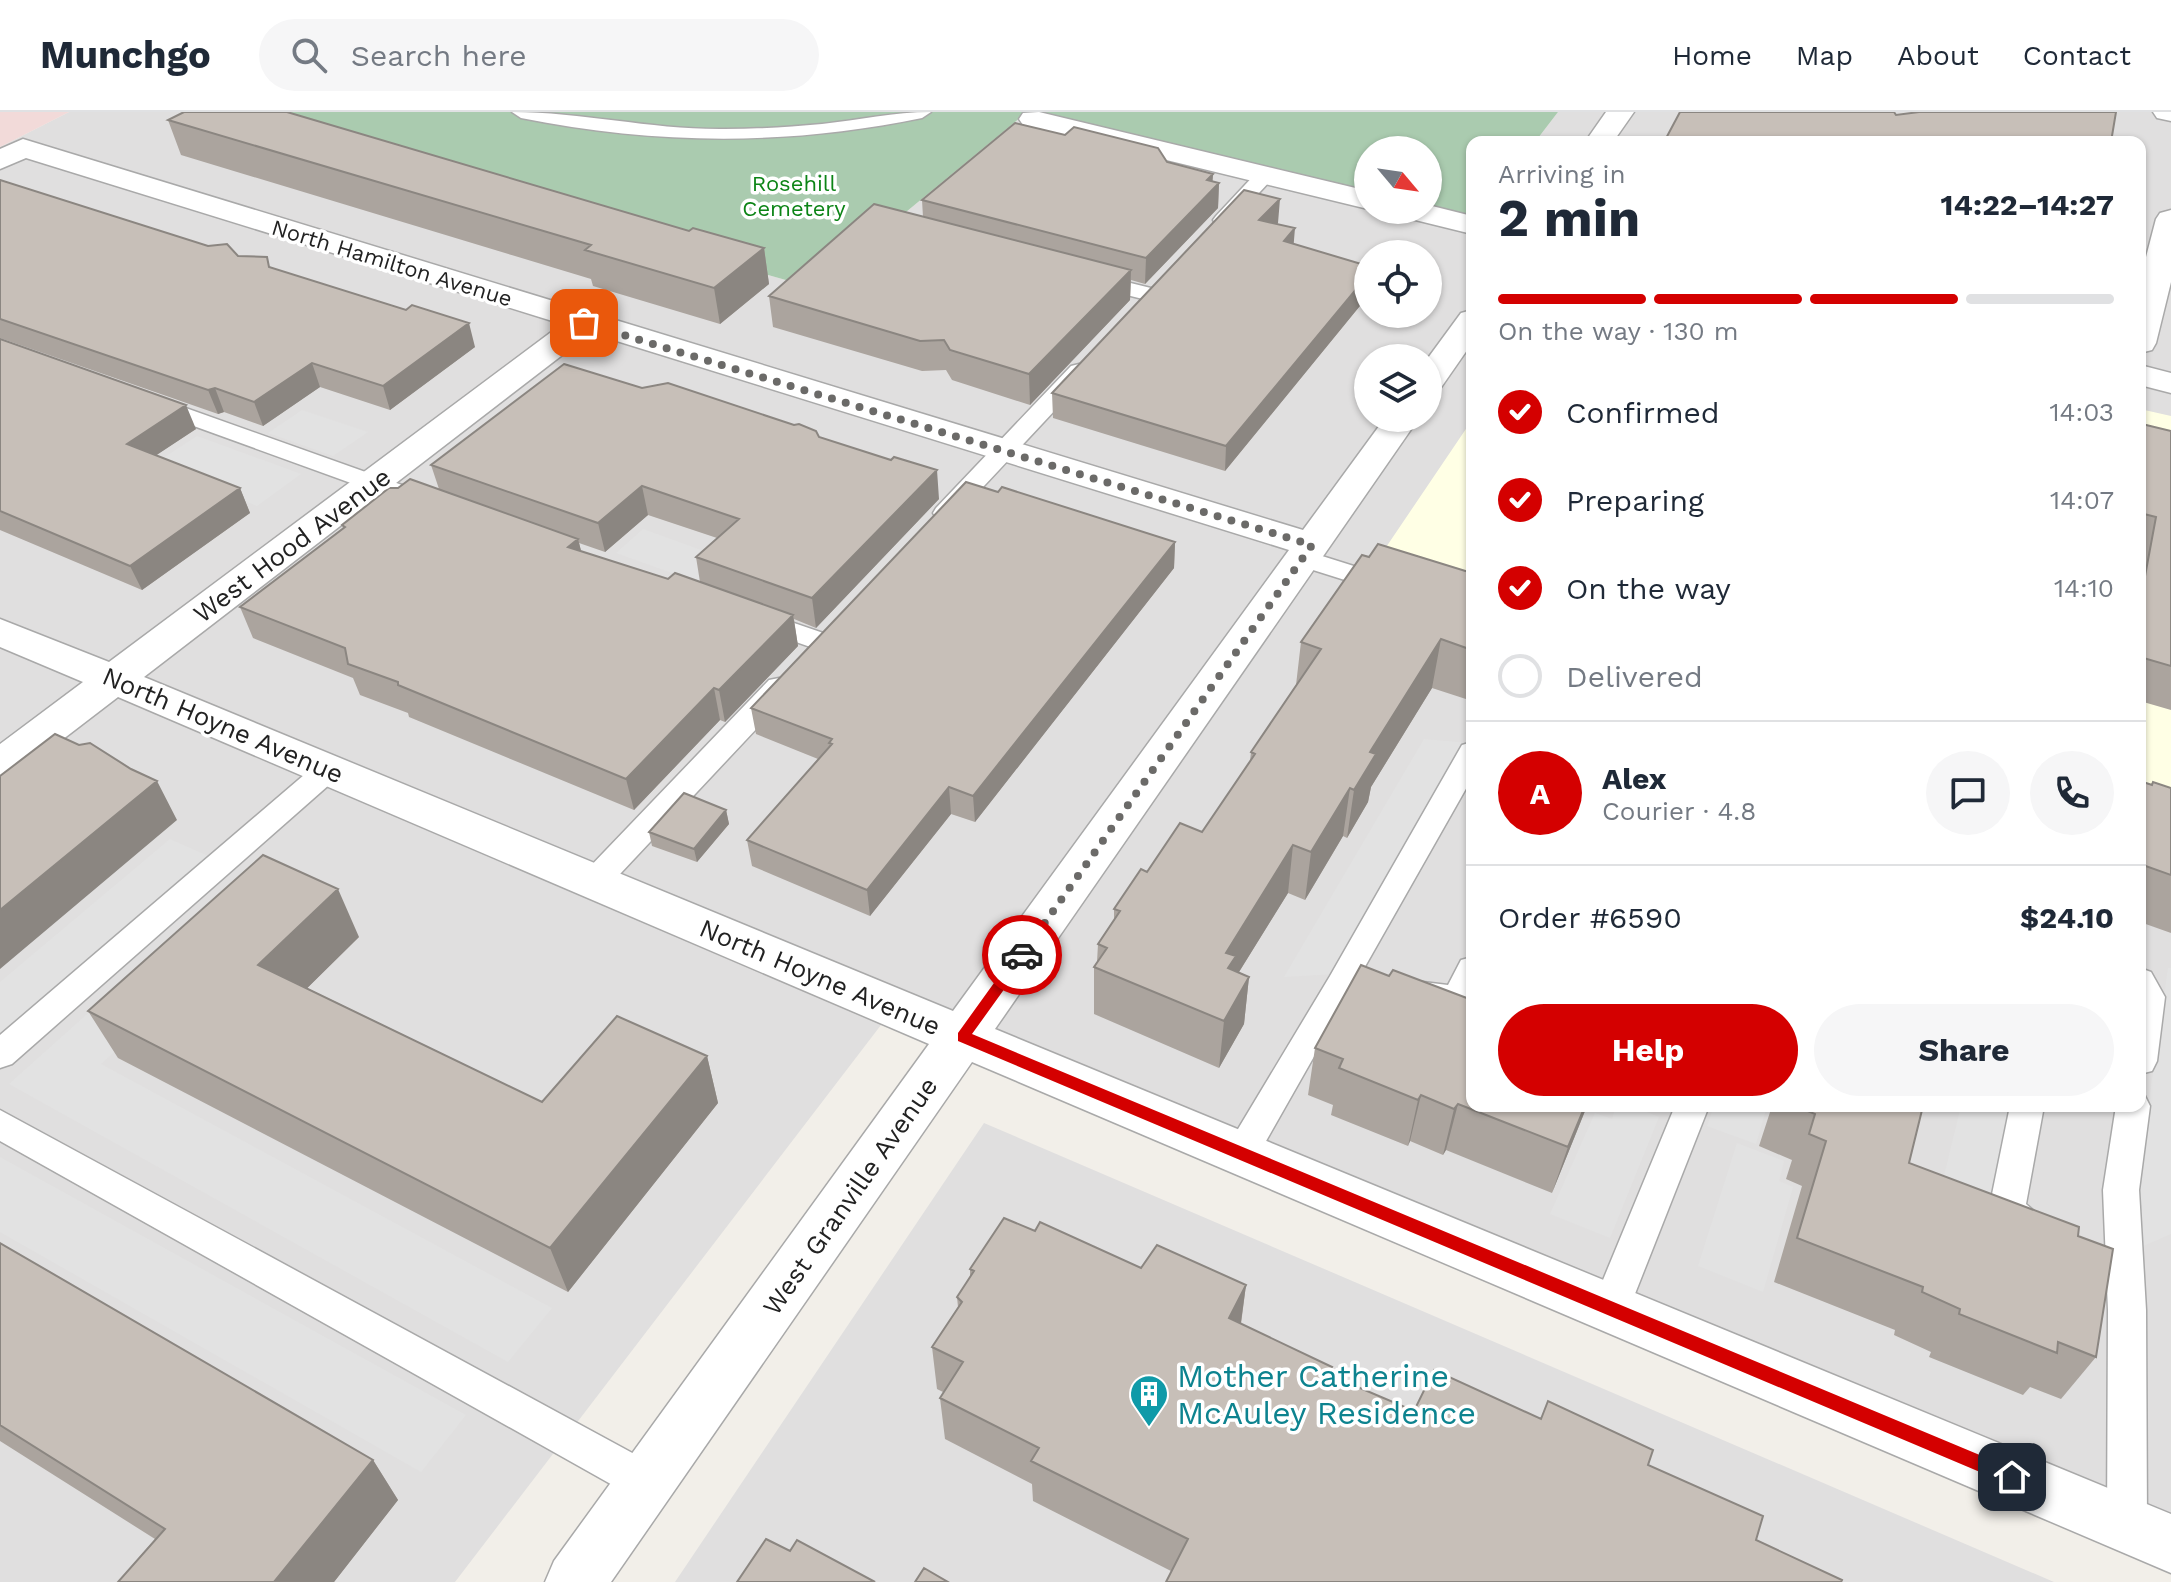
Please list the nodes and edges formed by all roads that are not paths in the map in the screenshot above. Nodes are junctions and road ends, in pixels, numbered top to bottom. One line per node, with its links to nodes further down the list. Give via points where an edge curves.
1 (521, 112): 2 (lane, via 614,128 773,134 840,129)
2 (922, 112)
3 (1620, 112): 5 (street)
4 (1027, 124): 7 (street)
5 (1603, 136)
6 (11, 154): 18 (street, North Hamilton Avenue)
7 (1265, 175): 8 (street); 12 (lane)
8 (1354, 197)
9 (1442, 218): 11 (street)
10 (2171, 219): 17 (street)
11 (1466, 224)
12 (1202, 242)
13 (1171, 274): 15 (lane)
14 (1078, 276): 15 (lane)
15 (1151, 295): 16 (lane)
16 (1129, 318)
17 (2146, 319)
18 (584, 323): 26 (street, North Hamilton Avenue); 27 (street, West Hood Avenue)
19 (1466, 328): 21 (street)
20 (1097, 353): 26 (lane)
21 (1442, 362)
22 (2146, 377): 23 (street)
23 (2171, 383)
24 (134, 396): 27 (lane)
25 (1392, 432): 30 (street, West Granville Avenue)
26 (1003, 451): 29 (lane); 30 (street, North Hamilton Avenue)
27 (373, 483): 28 (lane); 36 (street, West Hood Avenue)
28 (419, 499)
29 (930, 528)
30 (1307, 552): 31 (lane); 45 (street, West Granville Avenue)
31 (1414, 593)
32 (732, 610): 35 (lane)
33 (843, 619): 35 (lane)
34 (0, 632): 36 (street, North Hoyne Avenue)
35 (822, 642): 40 (lane)
36 (114, 680): 37 (street, West Hood Avenue); 39 (street, North Hoyne Avenue)
37 (0, 766)
38 (1466, 766): 42 (lane)
39 (328, 770): 40 (street, North Hoyne Avenue); 46 (lane)
40 (594, 882): 45 (street, North Hoyne Avenue)
41 (1466, 982): 42 (lane, via 1458,999)
42 (1371, 989): 51 (lane)
43 (2146, 992): 44 (lane)
44 (2146, 1018)
45 (963, 1037): 51 (street, North Hoyne Avenue); 54 (street, West Granville Avenue)
46 (0, 1055)
47 (1690, 1112): 53 (lane)
48 (2026, 1112): 52 (lane, via 2007,1209 2035,1233)
49 (2132, 1112): 52 (lane, via 2121,1190)
50 (0, 1124): 54 (lane)
51 (1241, 1154): 53 (street, North Hoyne Avenue)
52 (2125, 1270): 55 (lane)
53 (1610, 1309): 55 (street, North Hoyne Avenue)
54 (646, 1482): 57 (street, West Granville Avenue)
55 (2127, 1525): 56 (street, North Hoyne Avenue)
56 (2171, 1544)
57 (575, 1582)

